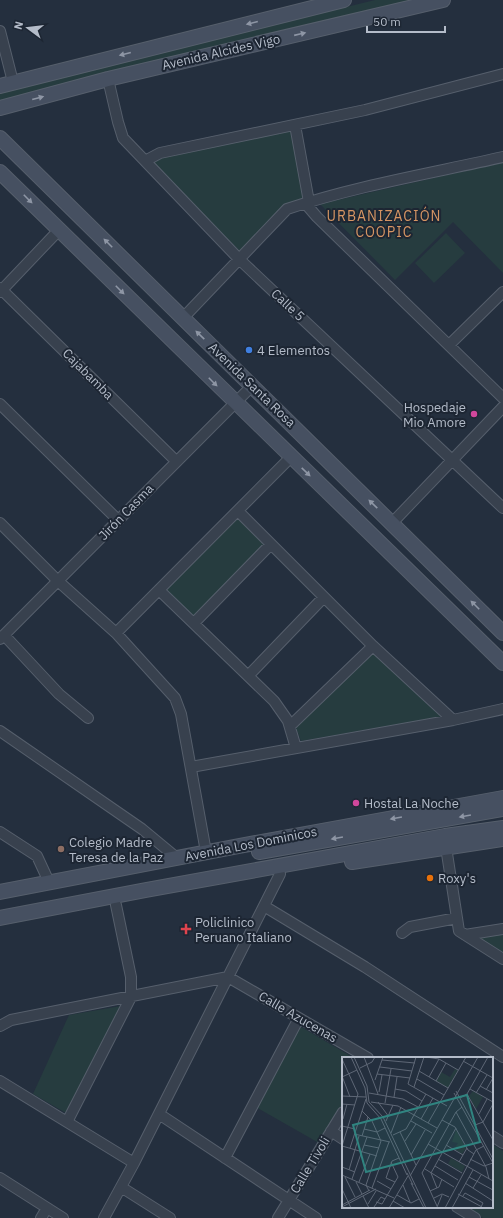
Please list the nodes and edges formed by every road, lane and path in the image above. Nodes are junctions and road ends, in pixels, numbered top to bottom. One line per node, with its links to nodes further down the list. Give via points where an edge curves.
1 (344, 0): 3 (main road, Avenida Alcides Vigo)
2 (443, 0): 6 (main road, Avenida Alcides Vigo, one-way to 2)
3 (328, 2): 7 (main road, Avenida Alcides Vigo, one-way to 7)
4 (0, 31): 7 (street)
5 (503, 74): 9 (street)
6 (108, 79): 8 (main road, Avenida Alcides Vigo, one-way to 6); 12 (street, Calle 5, via 123,138)
7 (7, 84)
8 (0, 108)
9 (295, 125): 12 (street, via 160,153); 14 (street)
10 (0, 138): 19 (main road, Avenida Santa Rosa, one-way to 10)
11 (503, 157): 14 (street)
12 (145, 161): 16 (street, Calle 5)
13 (0, 172): 15 (main road, Avenida Santa Rosa, one-way to 15)
14 (307, 202): 16 (street, via 286,210); 20 (street, via 317,218)
15 (59, 230): 17 (street); 23 (main road, Avenida Santa Rosa, one-way to 23)
16 (239, 259): 19 (street); 27 (street, Calle 5)
17 (1, 290): 28 (street, Cajabamba)
18 (503, 292): 20 (street)
19 (183, 318): 21 (main road, Avenida Santa Rosa, one-way to 19)
20 (449, 345): 22 (street)
21 (252, 386): 23 (street, Jirón Casma); 32 (main road, Avenida Santa Rosa, one-way to 21)
22 (503, 398)
23 (234, 402): 26 (main road, Avenida Santa Rosa); 28 (street, Jirón Casma)
24 (0, 404): 31 (street)
25 (503, 407): 27 (street)
26 (290, 457): 30 (street); 43 (main road, Avenida Santa Rosa, one-way to 43)
27 (452, 460): 29 (street, Calle 5); 32 (street)
28 (176, 462): 31 (street, Jirón Casma)
29 (503, 508)
30 (238, 511): 34 (street); 36 (street)
31 (118, 520): 35 (street, Jirón Casma)
32 (393, 522): 40 (main road, Avenida Santa Rosa, one-way to 32)
33 (0, 523): 35 (street)
34 (271, 544): 37 (street); 38 (street)
35 (58, 581): 39 (street); 41 (street, Jirón Casma)
36 (159, 590): 38 (street); 39 (street)
37 (324, 597): 42 (street); 44 (street)
38 (194, 623): 44 (street)
39 (116, 633): 51 (street, via 175,698 181,714)
40 (503, 633)
41 (2, 637): 46 (street, via 59,694)
42 (373, 646): 47 (street); 48 (street)
43 (503, 663)
44 (248, 676): 48 (street, via 274,701)
45 (503, 709): 47 (street)
46 (88, 718)
47 (453, 720): 50 (street)
48 (290, 726): 50 (street)
49 (0, 731): 61 (street, via 142,829)
50 (296, 748): 51 (street)
51 (191, 767): 60 (street)
52 (503, 798): 58 (main road, Avenida Los Dominicos, one-way to 58)
53 (503, 809): 62 (main road, Avenida Los Dominicos, one-way to 62)
54 (503, 828): 65 (main road, Avenida Los Dominicos, via 445,836)
55 (0, 832): 56 (street)
56 (4, 839): 64 (street, via 37,856)
57 (503, 839): 59 (main road)
58 (238, 846): 60 (main road, Avenida Los Dominicos); 62 (main road)
59 (446, 847): 63 (main road); 72 (street)
60 (206, 852): 61 (main road, Avenida Los Dominicos)
61 (177, 858): 64 (main road, Avenida Los Dominicos)
62 (220, 858): 68 (main road, Avenida Los Dominicos)
63 (280, 874): 67 (main road); 70 (street)
64 (49, 882): 66 (main road, Avenida Los Dominicos)
65 (146, 890): 67 (main road); 71 (main road, Avenida Los Dominicos)
66 (0, 892)
67 (168, 895): 69 (main road)
68 (0, 901)
69 (116, 905): 73 (main road); 79 (street, via 131,978)
70 (264, 906): 78 (street); 83 (street)
71 (0, 918)
72 (457, 918): 75 (street, via 410,927); 76 (street, via 459,931)
73 (0, 928)
74 (503, 929): 76 (street)
75 (402, 933)
76 (465, 935): 77 (street)
77 (503, 959)
78 (228, 977): 79 (street); 80 (street, Calle Azucenas); 85 (street)
79 (131, 997): 81 (street, via 11,1020); 87 (street)
80 (299, 1018): 82 (street, Calle Azucenas); 92 (street)
81 (0, 1026)
82 (366, 1057)
83 (503, 1057)
84 (0, 1081): 87 (street)
85 (159, 1114): 92 (street); 93 (street)
86 (342, 1114): 88 (street, Calle Tivoli)
87 (67, 1122): 93 (street)
88 (331, 1131): 90 (street); 96 (street, Calle Tivoli)
89 (493, 1137): 91 (street)
90 (342, 1138)
91 (503, 1143)
92 (225, 1158): 96 (street)
93 (134, 1163): 95 (street)
94 (0, 1178): 97 (street)
95 (121, 1187): 101 (street); 102 (street)
96 (289, 1200): 103 (street, Calle Tivoli); 104 (street)
97 (46, 1208): 99 (street); 100 (street)
98 (459, 1208): 105 (street)
99 (41, 1218)
100 (63, 1218)
101 (104, 1218)
102 (170, 1218)
103 (278, 1218)
104 (316, 1218)
105 (476, 1218)

